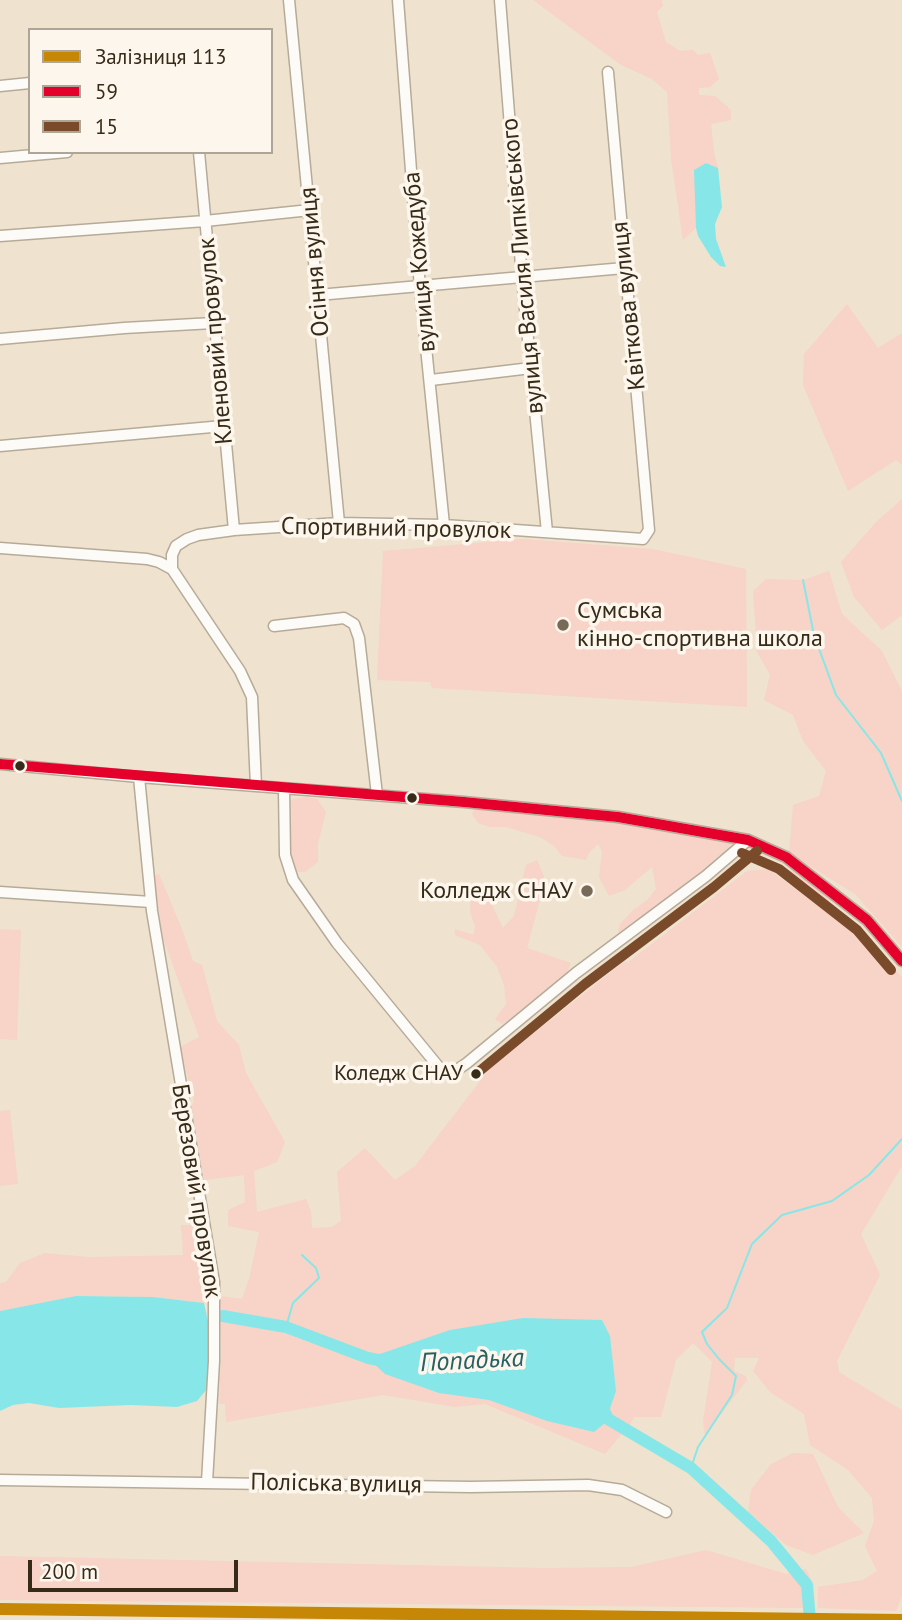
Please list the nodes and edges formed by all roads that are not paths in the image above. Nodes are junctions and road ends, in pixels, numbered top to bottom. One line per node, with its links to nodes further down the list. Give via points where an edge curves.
1 (289, 0): 10 (street, Осіння вулиця)
2 (398, 0): 15 (street, вулиця Кожедуба)
3 (500, 0): 14 (street, вулиця Василя Липківського)
4 (608, 72): 13 (street, Квіткова вулиця)
5 (28, 83): 6 (street)
6 (0, 86)
7 (45, 154): 9 (street)
8 (199, 154): 11 (street, Кленовий провулок)
9 (0, 158)
10 (310, 211): 11 (street); 16 (street, Осіння вулиця)
11 (205, 221): 12 (street); 17 (street, Кленовий провулок)
12 (0, 236)
13 (624, 268): 14 (street); 27 (street, Квіткова вулиця, via 649,530)
14 (522, 278): 15 (street); 19 (street, вулиця Василя Липківського)
15 (420, 288): 16 (street); 20 (street, вулиця Кожедуба)
16 (317, 295): 23 (street, Осіння вулиця)
17 (213, 323): 18 (street); 21 (street, Кленовий провулок)
18 (0, 339)
19 (531, 368): 20 (street); 26 (street, вулиця Василя Липківського)
20 (431, 380): 24 (street, вулиця Кожедуба)
21 (223, 426): 22 (street); 25 (street, Кленовий провулок)
22 (0, 446)
23 (339, 523): 24 (street, Спортивний провулок); 25 (street, Спортивний провулок)
24 (444, 525): 26 (street, Спортивний провулок)
25 (234, 530): 29 (street, Спортивний провулок, via 187,539 176,546)
26 (547, 532): 27 (street, Спортивний провулок)
27 (643, 539)
28 (0, 548): 29 (street, via 147,559)
29 (172, 569): 33 (street, via 240,671 251,697)
30 (274, 626): 35 (street, via 344,618 355,624)
31 (0, 764): 32 (street)
32 (139, 777): 33 (street); 38 (street, Березовий провулок)
33 (256, 786): 34 (street)
34 (284, 789): 35 (street); 36 (street, via 285,855 293,880 365,979 442,1071 454,1072 467,1063)
35 (377, 795): 36 (street, via 618,817)
36 (748, 840): 39 (street, via 786,856 836,895 867,920)
37 (0, 892): 38 (street)
38 (151, 902): 41 (street, Березовий провулок, via 214,1282)
39 (902, 961)
40 (0, 1480): 41 (street, Поліська вулиця)
41 (207, 1482): 42 (street, Поліська вулиця, via 471,1488 589,1485 622,1490)
42 (666, 1512)

